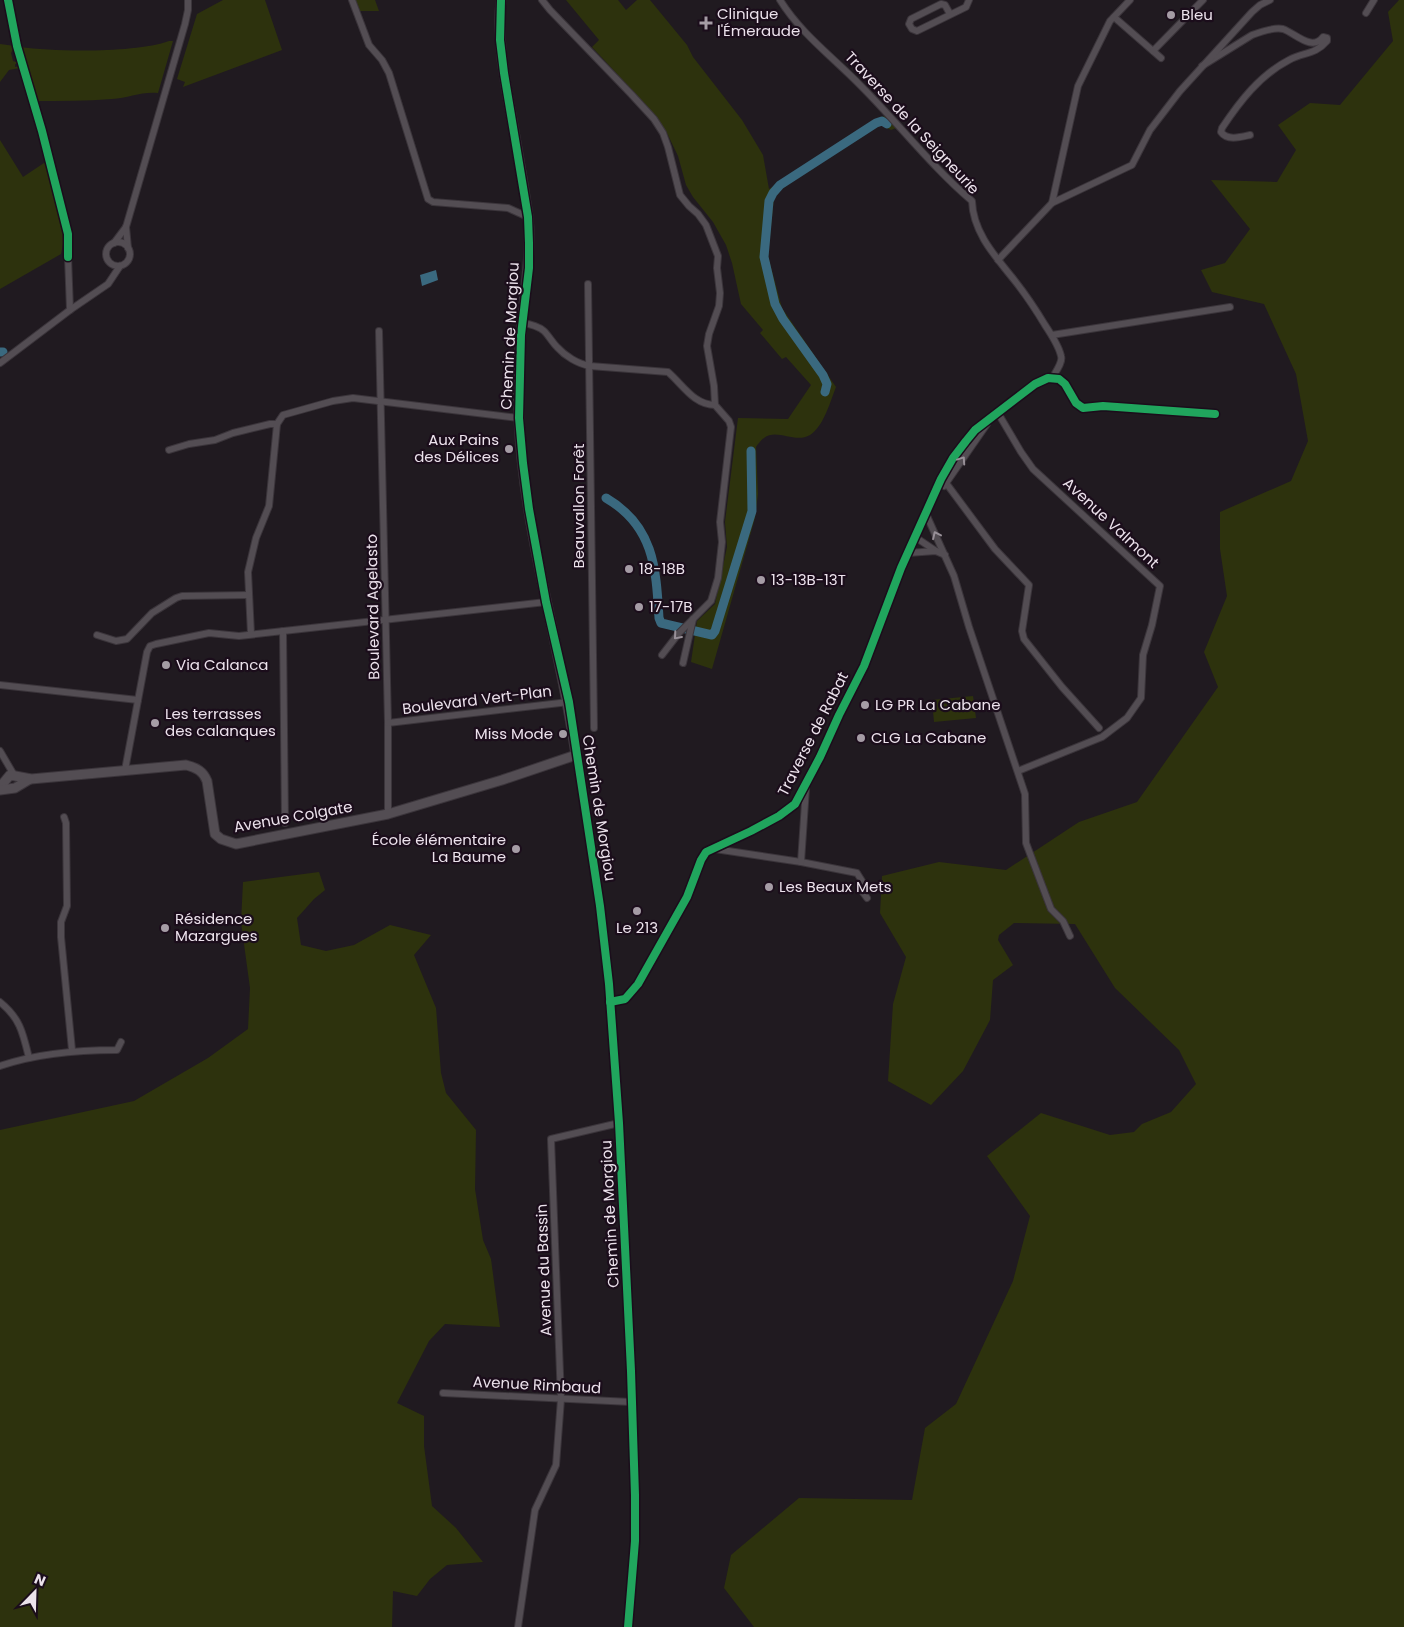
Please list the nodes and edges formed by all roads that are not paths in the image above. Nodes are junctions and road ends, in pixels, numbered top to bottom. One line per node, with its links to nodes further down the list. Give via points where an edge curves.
1 (188, 0): 20 (street, via 184,29)
2 (352, 0): 19 (street, via 369,45 388,73 428,199 508,208)
3 (501, 0): 19 (street, Chemin de Morgiou, via 500,40 504,73)
4 (542, 0): 36 (street, via 654,119 668,147 680,195 706,225 718,256 720,293 719,306 707,339)
5 (780, 0): 24 (street, Traverse de la Seigneurie, via 814,41 972,201 985,243)
6 (969, 0): 12 (street, via 966,7)
7 (1130, 0): 13 (street)
8 (1203, 0): 14 (street)
9 (1270, 0): 16 (street, via 1252,12)
10 (1374, 0): 11 (street)
11 (1366, 13)
12 (950, 14): 12 (street, via 917,31 912,30 909,24 911,19 941,4)
13 (1114, 16): 14 (street); 18 (street, via 1078,86)
14 (1153, 51): 15 (street)
15 (1161, 58)
16 (1202, 66): 17 (street, via 1252,35 1267,31 1283,29 1308,42 1327,38 1317,51 1291,59 1264,77 1238,104 1221,132 1228,137); 18 (street, via 1150,130 1132,165)
17 (1250, 135)
18 (1052, 203): 24 (street)
19 (528, 217): 29 (street, Chemin de Morgiou, via 529,268)
20 (126, 227): 21 (street); 22 (street)
21 (114, 243): 22 (street, via 122,243); 25 (street, via 106,252 109,261)
22 (128, 248): 25 (street, via 127,262)
23 (68, 257): 28 (street)
24 (998, 260): 31 (street, Traverse de la Seigneurie)
25 (116, 266): 28 (street, via 108,284)
26 (588, 284): 33 (street, Beauvallon Forêt)
27 (1230, 307): 31 (street)
28 (70, 310): 32 (street)
29 (522, 323): 33 (street, via 545,332 570,358); 39 (street, Chemin de Morgiou)
30 (379, 331): 35 (street, Boulevard Agelasto)
31 (1052, 335): 34 (street, Traverse de la Seigneurie, via 1062,356)
32 (0, 363)
33 (590, 366): 36 (street, via 668,372 696,399 706,405); 61 (street, Beauvallon Forêt)
34 (1053, 377): 37 (street, via 1035,384); 38 (street, via 1065,384 1076,403 1083,408 1103,406)
35 (381, 401): 39 (street); 40 (street, via 353,398 332,401 286,413); 51 (street, Boulevard Agelasto)
36 (715, 405): 50 (street, via 731,427 720,522 722,542 718,578 711,601)
37 (998, 413): 42 (street, via 975,430 953,458); 66 (street, Avenue Valmont, via 1034,469 1160,586 1143,655 1141,698 1127,718 1102,737)
38 (1215, 414)
39 (519, 418): 49 (street, Chemin de Morgiou, via 528,500)
40 (277, 423): 41 (street); 48 (street, via 269,506 256,538 248,572)
41 (169, 450)
42 (944, 481): 43 (street); 62 (street, via 995,549 1029,585 1022,631 1024,639)
43 (926, 514): 44 (street); 47 (street, one-way to 43)
44 (915, 537): 45 (street); 46 (street)
45 (936, 551): 46 (street); 47 (street)
46 (908, 553): 68 (street, Traverse de Rabat, via 864,666)
47 (946, 556): 66 (street)
48 (249, 595): 53 (street); 54 (street, via 182,596 152,613 127,639 116,641)
49 (546, 602): 51 (street); 59 (street, Chemin de Morgiou)
50 (693, 618): 55 (street, one-way to 55); 56 (street)
51 (386, 620): 52 (street); 60 (street, Boulevard Agelasto)
52 (283, 632): 53 (street); 71 (street)
53 (251, 634): 58 (street, via 209,633 150,646 146,652)
54 (97, 635)
55 (662, 656)
56 (683, 663)
57 (0, 685): 58 (street)
58 (138, 700): 65 (street)
59 (568, 702): 60 (street, Boulevard Vert-Plan); 64 (street, Chemin de Morgiou)
60 (388, 724): 69 (street, Boulevard Agelasto)
61 (594, 728)
62 (1099, 728)
63 (0, 751): 67 (street, via 6,763)
64 (576, 755): 69 (street, Avenue Colgate); 77 (street, Chemin de Morgiou, via 604,938)
65 (126, 770): 67 (street, Avenue Colgate); 69 (street, Avenue Colgate, via 186,765 198,769 207,781 215,834 227,842 242,842)
66 (1018, 772): 75 (street, via 1025,794 1026,843 1052,909)
67 (9, 783)
68 (806, 784): 72 (street, Traverse de Rabat, via 795,804 787,810); 73 (street)
69 (388, 814)
70 (64, 817): 79 (street, via 67,906 61,922 61,937)
71 (285, 823)
72 (714, 848): 73 (street); 77 (street, Traverse de Rabat, via 700,860 687,897 638,984 625,999)
73 (801, 862): 74 (street, via 857,873)
74 (867, 898)
75 (1070, 936)
76 (0, 1002): 80 (street, via 12,1011 20,1026)
77 (610, 1002): 82 (street, Chemin de Morgiou)
78 (121, 1042): 79 (street, via 117,1050)
79 (72, 1050): 80 (street)
80 (29, 1058): 81 (street)
81 (0, 1066)
82 (619, 1123): 84 (street, Avenue du Bassin, via 551,1139); 85 (street, Chemin de Morgiou)
83 (443, 1393): 84 (street, Avenue Rimbaud)
84 (561, 1399): 85 (street, Avenue Rimbaud); 86 (street, Avenue du Bassin, via 556,1465 536,1510)
85 (631, 1402): 87 (street, Chemin de Morgiou, via 635,1541)
86 (518, 1627)
87 (628, 1627)

